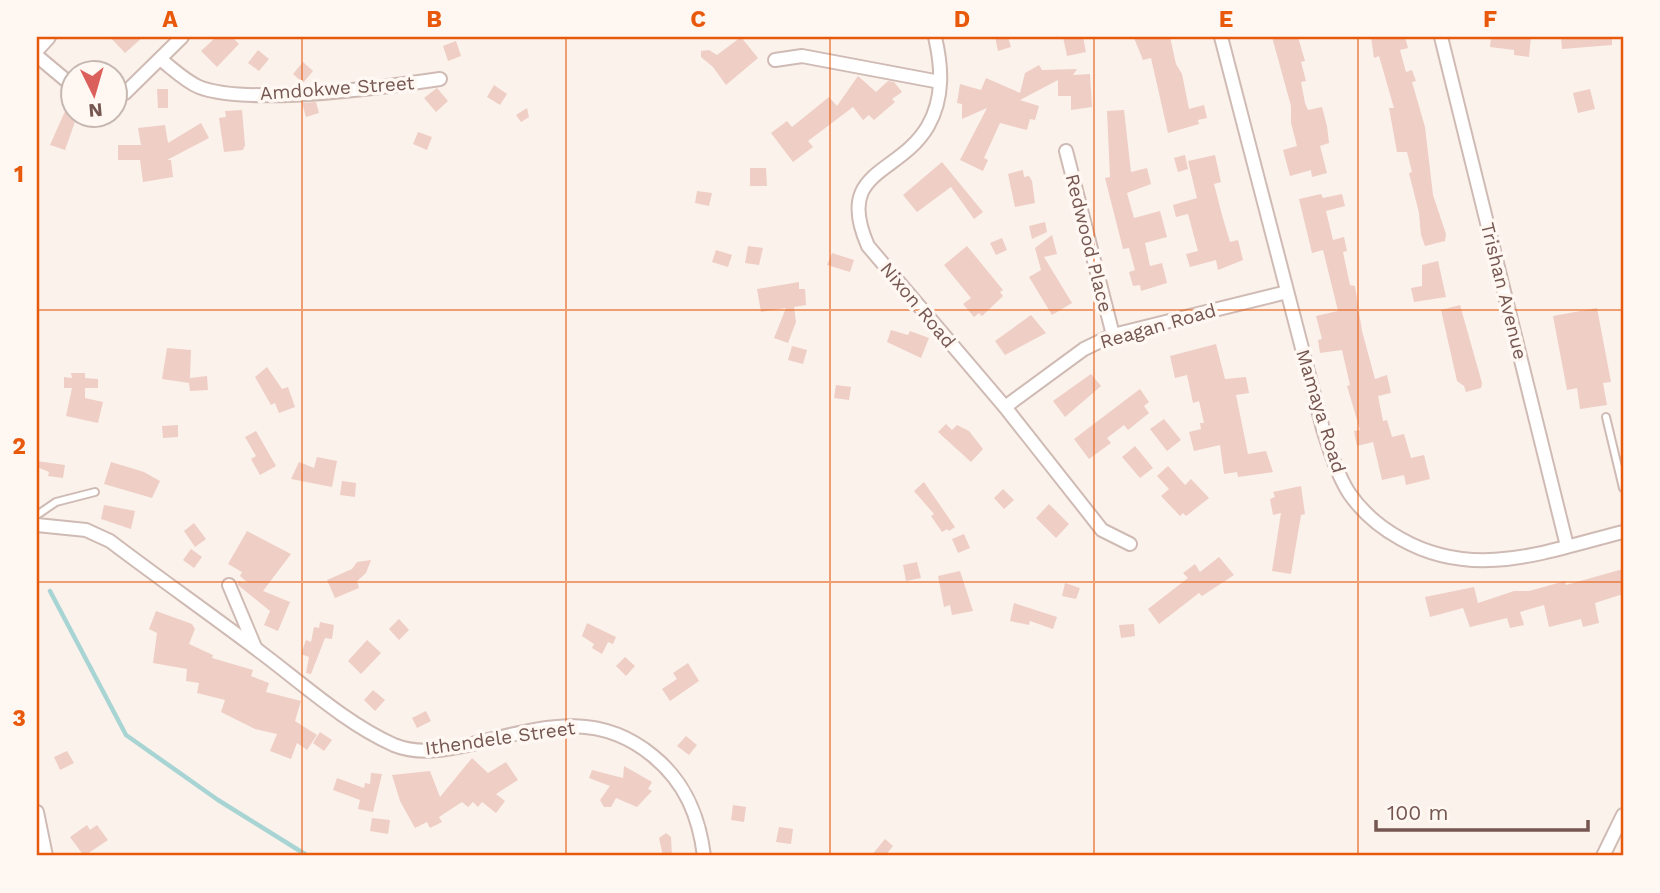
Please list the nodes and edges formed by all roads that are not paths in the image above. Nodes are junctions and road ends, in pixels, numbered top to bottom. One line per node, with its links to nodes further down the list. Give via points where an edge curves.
1 (48, 37): 6 (street)
2 (182, 37): 8 (street)
3 (935, 37): 12 (street, Nixon Road)
4 (1221, 37): 15 (street, Mamaya Road)
5 (1441, 37): 25 (street, Trishan Avenue)
6 (37, 49)
7 (37, 57): 10 (street)
8 (160, 59): 11 (street, Amdokwe Street, via 201,88 252,94); 13 (street)
9 (775, 60): 12 (street, via 802,55)
10 (60, 76)
11 (440, 79)
12 (940, 82): 17 (street, Nixon Road, via 927,128 868,180 857,208 859,227 868,246)
13 (130, 88)
14 (1066, 151): 16 (street, Redwood Place)
15 (1287, 292): 16 (street, Reagan Road); 25 (street, Mamaya Road, via 1338,472 1356,502 1374,520 1409,544 1460,561 1529,556)
16 (1113, 335): 17 (street, Reagan Road, via 1084,349)
17 (1005, 407): 24 (street, Nixon Road, via 1102,530)
18 (1606, 417): 19 (lane)
19 (1623, 488)
20 (95, 492): 21 (lane, via 56,502)
21 (37, 515)
22 (37, 525): 27 (street, Ithendele Street, via 86,530 110,541)
23 (1623, 532): 25 (street, Mamaya Road)
24 (1130, 544)
25 (1567, 546)
26 (229, 585): 27 (street)
27 (255, 648): 31 (street, Ithendele Street, via 373,734 397,746 420,751 452,749 567,724 623,735 662,763 680,783 694,809)
28 (37, 813): 30 (street)
29 (1623, 815): 32 (street)
30 (46, 856)
31 (704, 856)
32 (1603, 856)

